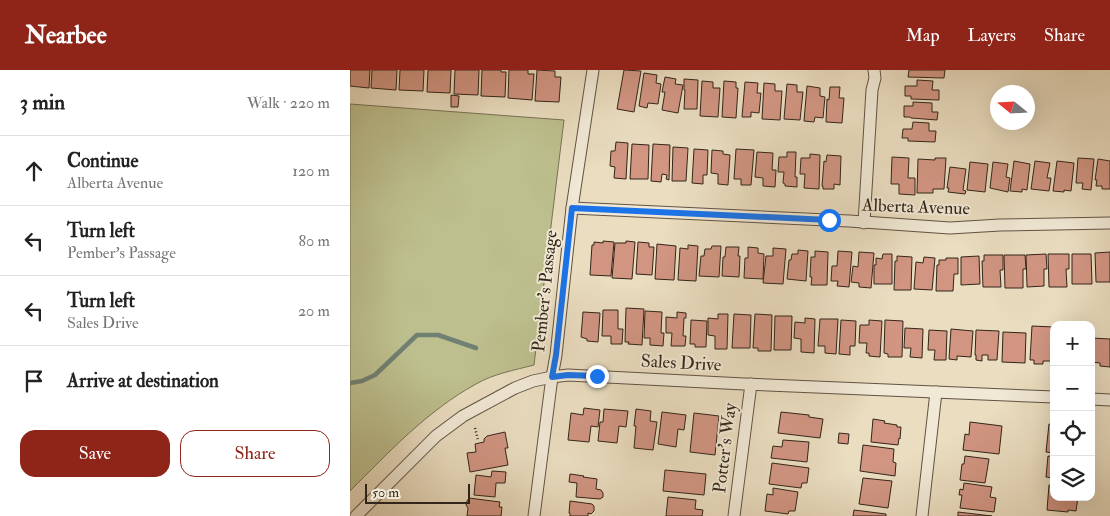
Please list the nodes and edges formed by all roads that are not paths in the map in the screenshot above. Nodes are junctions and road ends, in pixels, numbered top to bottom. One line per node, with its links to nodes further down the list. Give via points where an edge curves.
1 (593, 70): 3 (street, Pember's Passage)
2 (874, 70): 4 (street)
3 (572, 208): 4 (street, Alberta Avenue); 6 (street, Pember's Passage)
4 (864, 223): 5 (street, Alberta Avenue, via 950,228)
5 (1110, 223)
6 (552, 377): 7 (street, Sales Drive, via 568,375); 12 (street, Sales Drive, via 514,388 463,416 436,436); 13 (street, Pember's Passage)
7 (751, 384): 8 (street, Sales Drive); 14 (street, Potter's Way)
8 (936, 392): 9 (street, Sales Drive); 15 (street)
9 (1050, 397)
10 (1095, 399): 11 (street)
11 (1110, 400)
12 (356, 516)
13 (534, 516)
14 (734, 516)
15 (922, 516)

